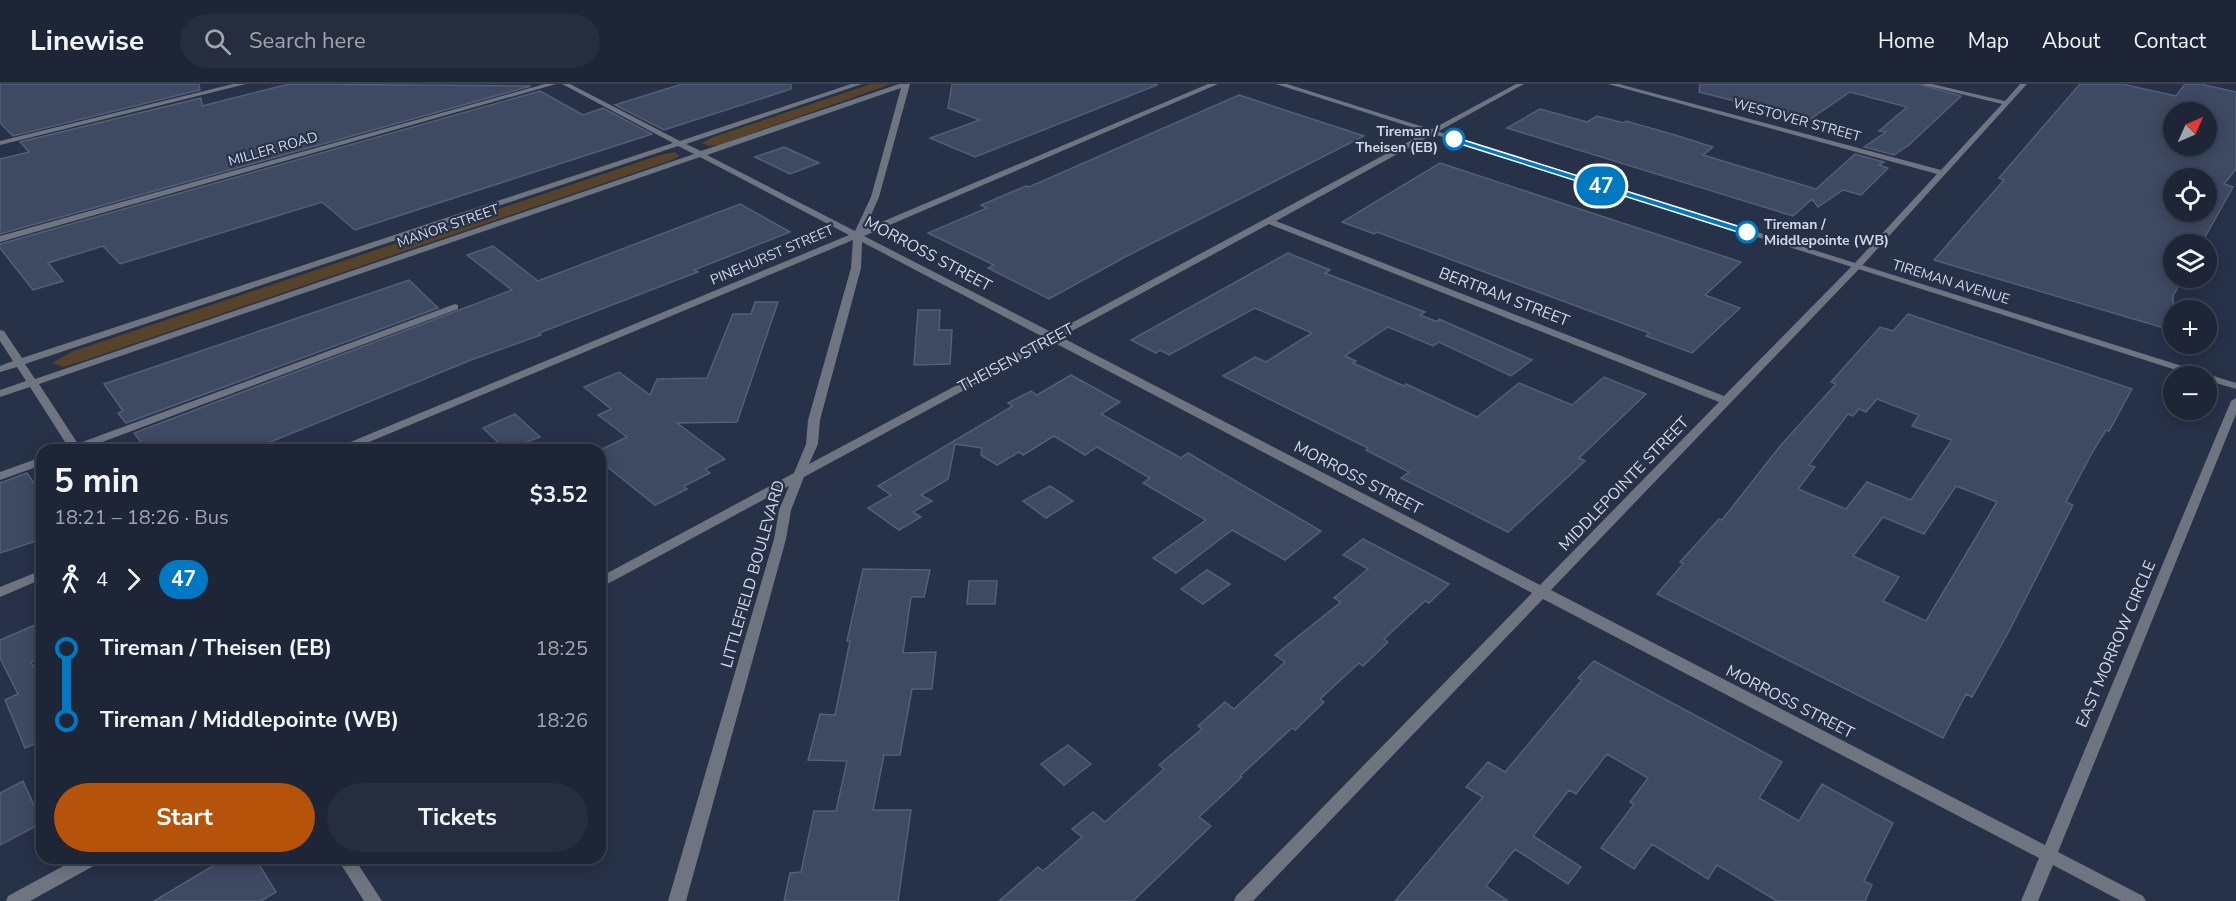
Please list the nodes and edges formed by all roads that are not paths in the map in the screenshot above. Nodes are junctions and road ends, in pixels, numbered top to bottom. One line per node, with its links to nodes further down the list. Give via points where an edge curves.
1 (242, 84): 14 (street)
2 (553, 84): 20 (street, MILLER ROAD)
3 (565, 84): 15 (street, MORROSS STREET)
4 (858, 84): 15 (street, MANOR STREET)
5 (906, 84): 16 (street, MANOR STREET); 19 (street, LITTLEFIELD BOULEVARD, via 875,197)
6 (1214, 84): 19 (street, PINEHURST STREET)
7 (1280, 84): 13 (street, TIREMAN AVENUE)
8 (1521, 84): 13 (street, THEISEN STREET)
9 (1611, 84): 17 (street, WESTOVER STREET)
10 (1923, 84): 12 (street)
11 (2024, 84): 12 (street, MIDDLEPOINTE STREET)
12 (2006, 104): 17 (street, MIDDLEPOINTE STREET)
13 (1432, 132): 18 (street, THEISEN STREET); 21 (street, TIREMAN AVENUE)
14 (0, 143)
15 (680, 144): 16 (street, MORROSS STREET); 25 (street, MANOR STREET)
16 (700, 154): 19 (street, MORROSS STREET); 27 (street, MANOR STREET)
17 (1941, 172): 21 (street, MIDDLEPOINTE STREET)
18 (1269, 221): 24 (street, THEISEN STREET); 30 (street, BERTRAM STREET)
19 (858, 235): 24 (street, MORROSS STREET); 34 (street, PINEHURST STREET); 37 (street, LITTLEFIELD BOULEVARD, via 856,268 814,420 812,444)
20 (0, 240)
21 (1857, 266): 28 (street, TIREMAN AVENUE); 30 (street, MIDDLEPOINTE STREET)
22 (455, 307): 33 (street)
23 (0, 333): 25 (street)
24 (1052, 338): 37 (street, THEISEN STREET); 41 (street, MORROSS STREET)
25 (19, 363): 26 (street, MANOR STREET); 27 (street)
26 (0, 369)
27 (33, 383): 29 (street, MANOR STREET); 32 (street)
28 (2236, 386)
29 (0, 394)
30 (1727, 401): 41 (street, MIDDLEPOINTE STREET)
31 (2236, 401): 42 (street, EAST MORROW CIRCLE)
32 (71, 444)
33 (87, 444)
34 (354, 444)
35 (36, 463): 36 (street)
36 (0, 476)
37 (798, 476): 39 (street, THEISEN STREET); 47 (street, LITTLEFIELD BOULEVARD, via 785,510)
38 (36, 577): 40 (street)
39 (606, 580)
40 (0, 592)
41 (1542, 592): 42 (street, MORROSS STREET); 48 (street, MIDDLEPOINTE STREET)
42 (2048, 855): 49 (street, EAST MORROW CIRCLE); 50 (street, MORROSS STREET)
43 (82, 864): 45 (street)
44 (349, 864): 46 (street)
45 (14, 901)
46 (374, 901)
47 (677, 901)
48 (1242, 901)
49 (2030, 901)
50 (2137, 901)

